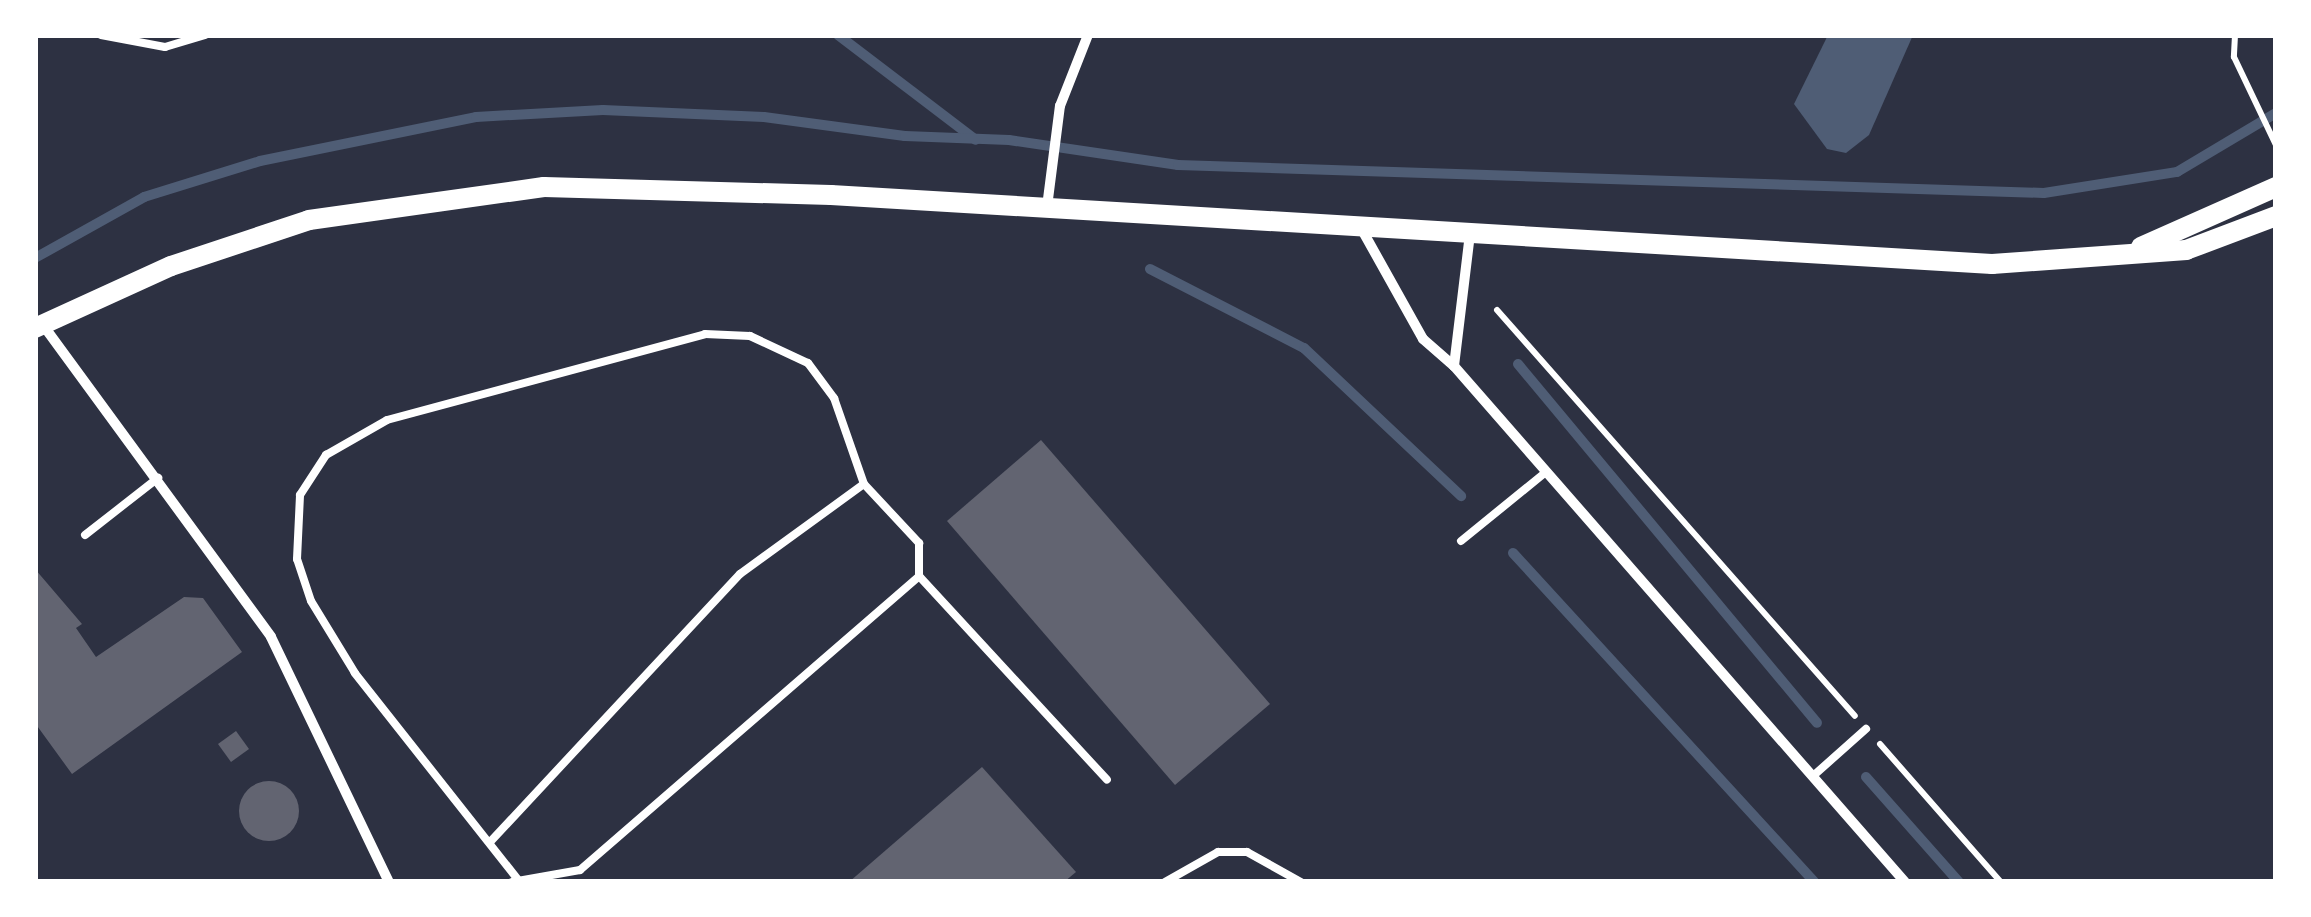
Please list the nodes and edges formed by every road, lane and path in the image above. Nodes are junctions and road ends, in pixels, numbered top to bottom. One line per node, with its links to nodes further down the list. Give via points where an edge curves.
1 (101, 35): 2 (lane, via 165,48)
2 (205, 35)
3 (1088, 35): 7 (street, via 1060,106)
4 (2235, 35): 5 (path, via 2234,58)
5 (2276, 145)
6 (2276, 187): 11 (main road)
7 (1046, 210): 9 (main road); 13 (main road, via 650,187 524,189 310,220 171,266)
8 (2276, 216): 11 (main road, via 2186,250)
9 (1361, 228): 10 (main road); 14 (street, via 1423,339)
10 (1470, 234): 11 (main road, via 1954,263); 14 (street)
11 (2121, 254)
12 (1497, 310): 21 (path)
13 (39, 327): 16 (street)
14 (1454, 366): 15 (street)
15 (1546, 472): 19 (lane); 22 (street)
16 (158, 478): 18 (lane); 26 (street, via 271,637)
17 (864, 484): 20 (lane, via 920,542); 24 (lane, via 740,574); 24 (lane, via 834,398 808,363 750,336 706,334 387,420 326,456 300,495 297,559 311,601 355,673)
18 (85, 535)
19 (1461, 542)
20 (920, 576): 23 (lane); 25 (lane, via 580,870)
21 (1866, 729): 22 (lane); 30 (path)
22 (1814, 776): 29 (street)
23 (1107, 780)
24 (491, 841): 25 (lane)
25 (516, 881)
26 (390, 882)
27 (1165, 882): 28 (lane, via 1218,852 1248,852)
28 (1301, 882)
29 (1905, 882)
30 (2001, 882)

